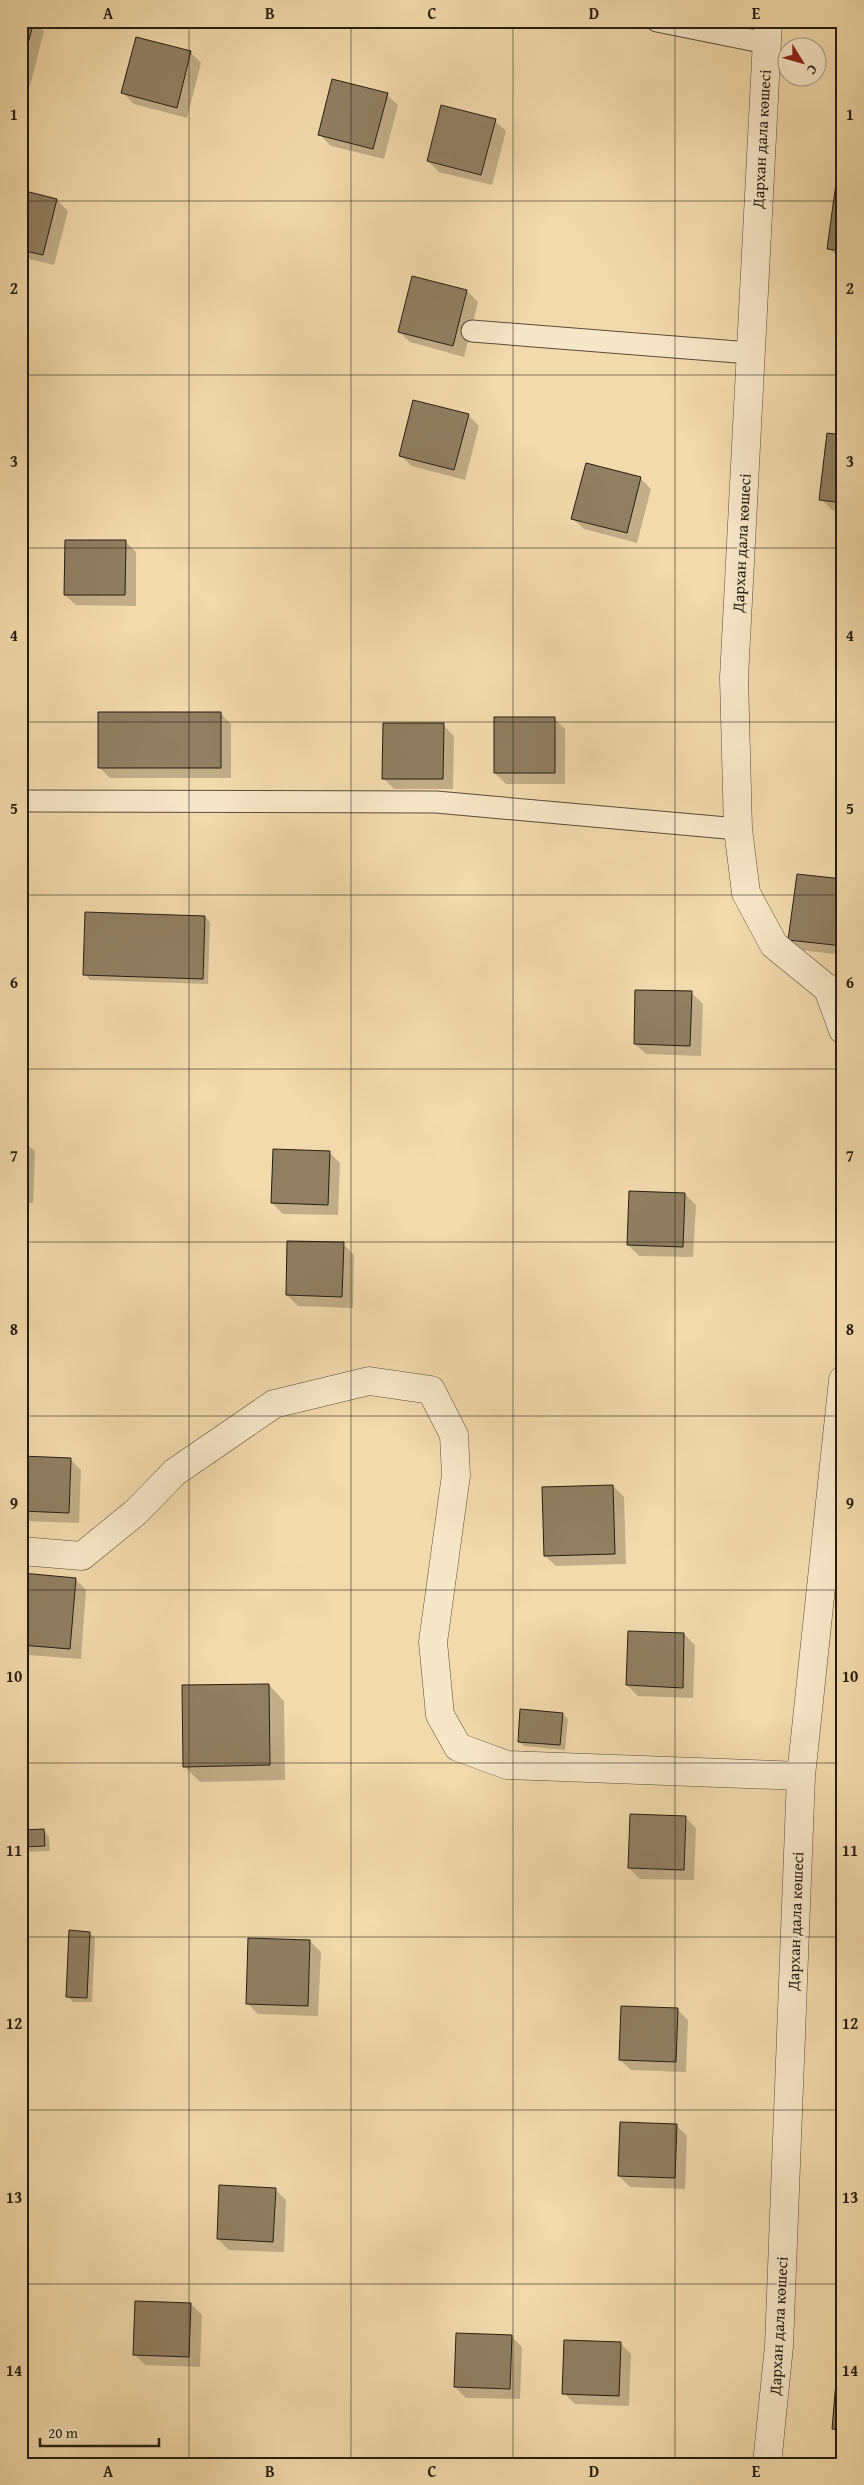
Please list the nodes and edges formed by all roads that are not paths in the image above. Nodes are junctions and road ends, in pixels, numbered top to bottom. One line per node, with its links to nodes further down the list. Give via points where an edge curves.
1 (658, 21): 2 (lane)
2 (767, 32): 4 (street, Дархан дала көшесі)
3 (472, 331): 4 (lane)
4 (750, 353): 6 (street, Дархан дала көшесі, via 734,678)
5 (21, 801): 6 (lane, via 436,802)
6 (738, 829): 7 (street, Дархан дала көшесі, via 746,893 774,945)
7 (835, 989): 8 (street, Дархан дала көшесі)
8 (843, 1030)
9 (843, 1380): 11 (street, Дархан дала көшесі)
10 (21, 1550): 11 (street, via 82,1556 136,1512 174,1472 274,1404 369,1381 431,1390 454,1435 456,1475 434,1642 440,1715 458,1747 506,1765)
11 (801, 1776): 12 (street, Дархан дала көшесі, via 779,2346)
12 (767, 2464)

